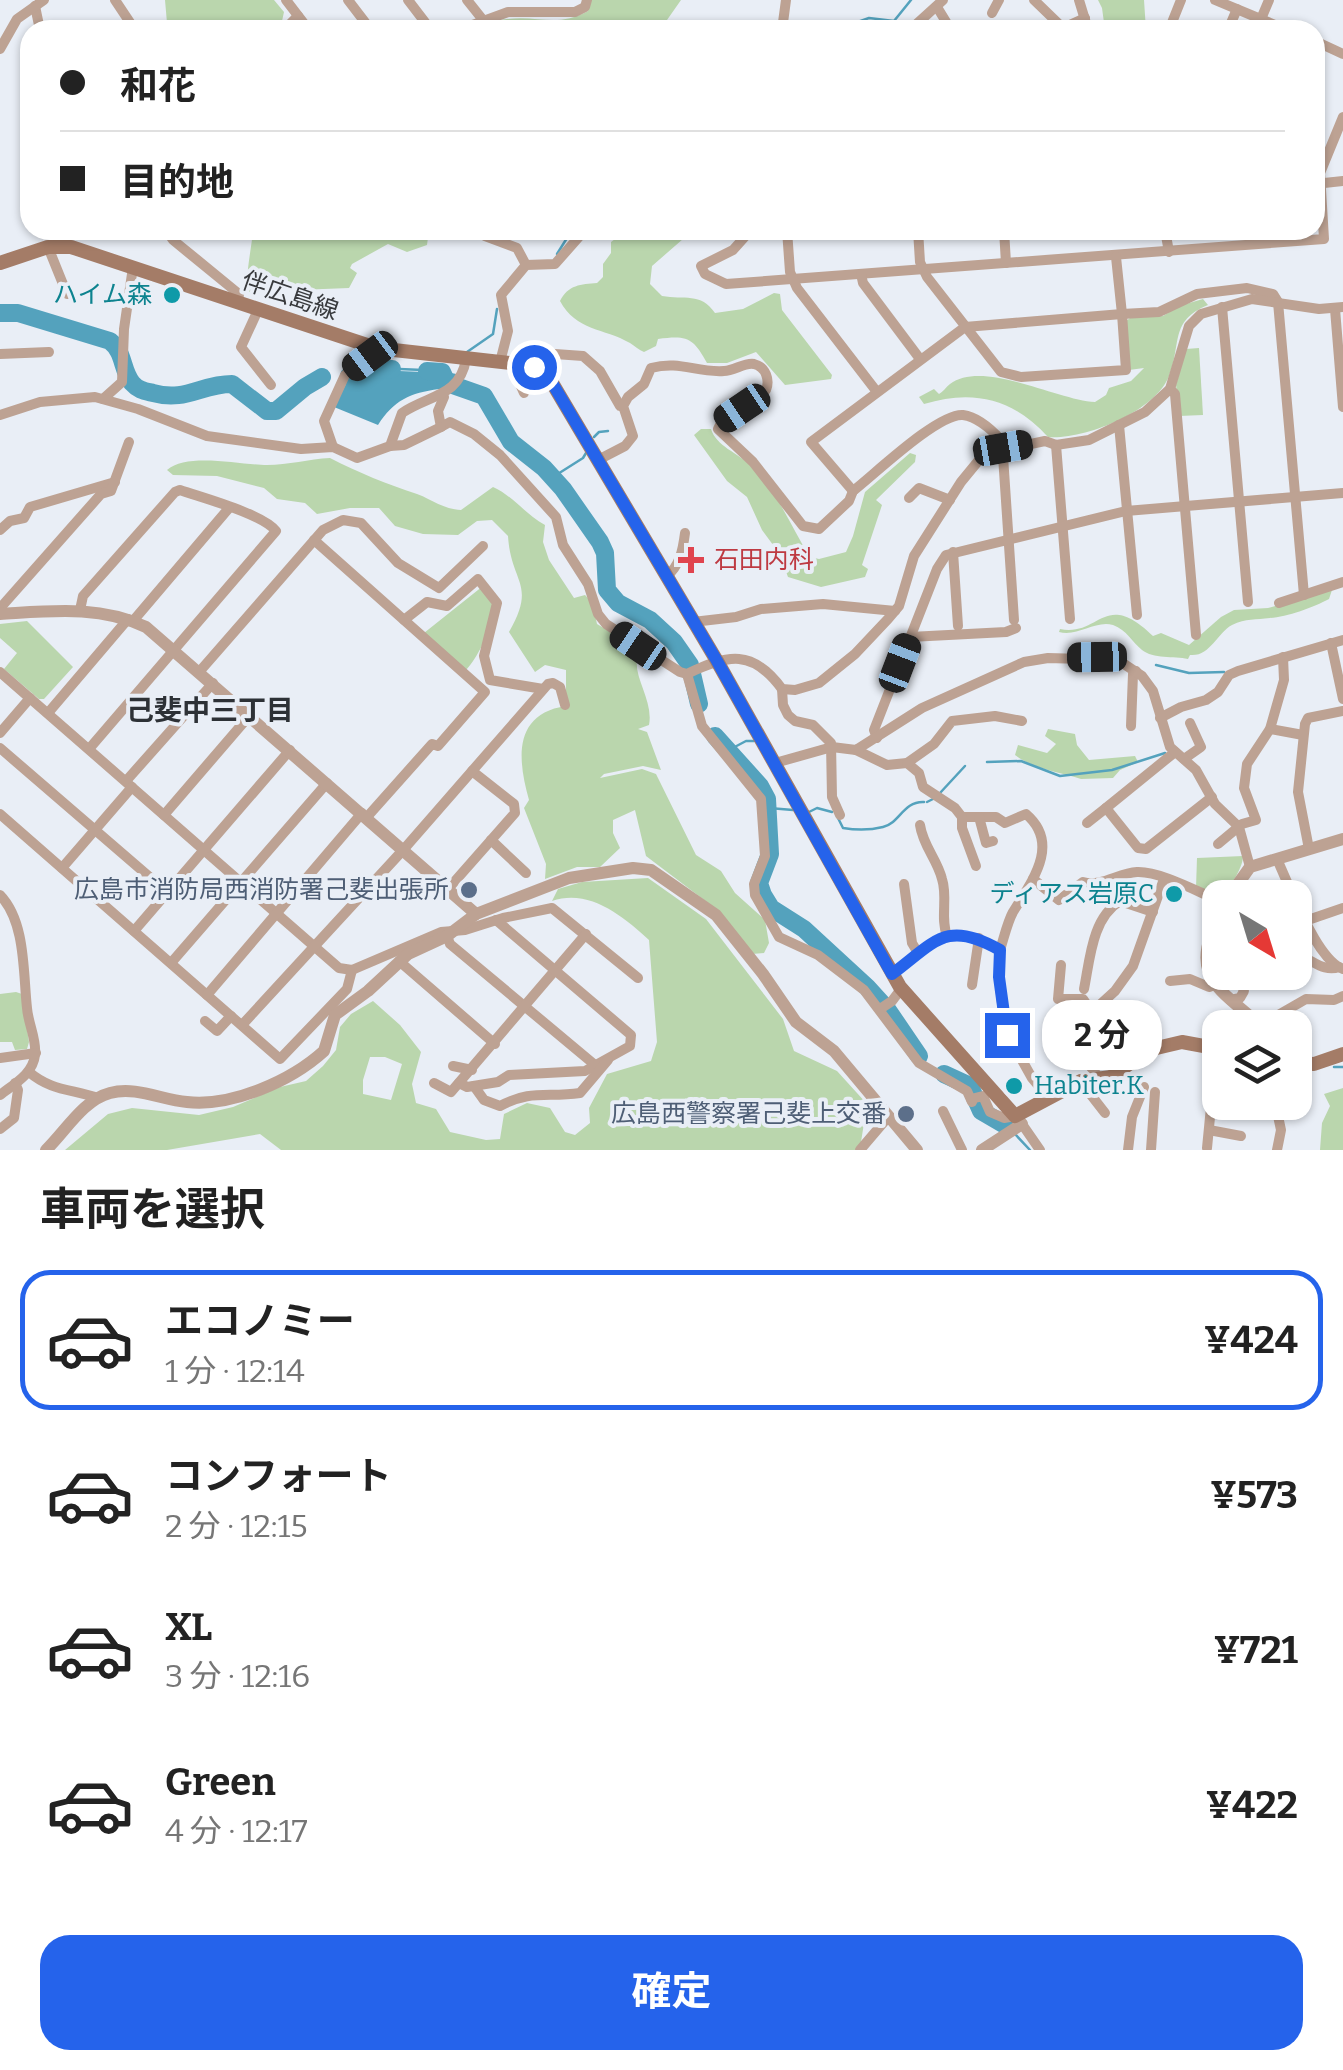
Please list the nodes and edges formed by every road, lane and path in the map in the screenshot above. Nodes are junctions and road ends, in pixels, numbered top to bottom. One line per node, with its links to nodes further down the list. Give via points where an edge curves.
1 (286, 0): 13 (street)
2 (348, 0): 17 (street)
3 (408, 0): 18 (street)
4 (467, 0): 19 (street)
5 (586, 0): 19 (street, via 585,7 566,14 508,12)
6 (999, 0): 12 (street)
7 (1034, 0): 20 (street)
8 (1215, 0): 11 (street)
9 (1269, 0): 14 (street)
10 (40, 3): 22 (street, via 22,13)
11 (1237, 9): 14 (street); 21 (street)
12 (992, 13)
13 (298, 16): 15 (street); 16 (street)
14 (1261, 19)
15 (294, 20)
16 (301, 20)
17 (363, 20)
18 (423, 20)
19 (483, 20)
20 (1055, 20)
21 (1232, 20)
22 (0, 49)
23 (1343, 118): 24 (street)
24 (1325, 161)
25 (173, 240): 46 (street, via 239,294)
26 (496, 240): 39 (street, via 517,248)
27 (576, 240): 39 (street, via 555,264)
28 (741, 240): 43 (street, via 700,266 704,274 726,284)
29 (789, 240): 43 (street)
30 (919, 240): 41 (street)
31 (1005, 240): 38 (street)
32 (1167, 240): 35 (street)
33 (1312, 240): 35 (street)
34 (48, 247): 37 (main road, 伴広島線); 40 (main road, 伴広島線, via 71,247); 44 (street)
35 (1169, 252): 36 (street)
36 (1116, 257): 38 (street); 50 (street)
37 (0, 263)
38 (1006, 264): 41 (street)
39 (526, 265): 57 (street, via 500,295)
40 (133, 268): 46 (main road, 伴広島線); 64 (street, via 122,384)
41 (923, 269): 42 (street); 51 (street)
42 (862, 274): 43 (street); 56 (street, via 862,283)
43 (793, 279): 61 (street)
44 (67, 294)
45 (1278, 302): 47 (street); 48 (street); 50 (street, via 1268,291 1247,288 1188,296 1160,312); 79 (street)
46 (238, 303): 49 (main road, 伴広島線)
47 (1222, 306): 60 (street, via 1189,326); 82 (street)
48 (1339, 308): 66 (street)
49 (258, 310): 52 (main road, 伴広島線); 59 (street, via 241,347)
50 (1122, 314): 51 (street); 51 (street, via 1126,370 1021,377 1001,372)
51 (965, 326): 56 (street)
52 (376, 348): 55 (main road, 伴広島線); 73 (street, via 345,375 324,421)
53 (49, 352): 54 (street)
54 (0, 354)
55 (466, 358): 57 (main road, 伴広島線); 63 (street)
56 (920, 359): 61 (street)
57 (508, 363): 58 (main road, 伴広島線); 62 (street)
58 (534, 367): 65 (street, via 541,353 582,356); 75 (main road, via 551,381)
59 (271, 385)
60 (1170, 389): 68 (street); 83 (street)
61 (877, 392): 77 (street, via 811,442)
62 (524, 393)
63 (445, 395): 69 (street); 72 (street, via 402,412)
64 (103, 399): 67 (street, via 40,402); 73 (street, via 207,436)
65 (623, 406): 75 (street, via 632,436); 77 (street, via 651,368 674,363 725,372 759,366 769,382 766,390 722,421 721,435 753,462 802,526 824,526)
66 (1343, 407)
67 (1, 413)
68 (1119, 426): 71 (street); 85 (street)
69 (441, 427): 72 (street); 116 (street, via 450,422 484,442 556,517 563,545 606,624 669,666)
70 (129, 442): 76 (street)
71 (1056, 445): 74 (street); 86 (street)
72 (390, 446): 73 (street, via 357,458)
73 (333, 447)
74 (1003, 448): 77 (street, via 974,418 949,417); 81 (street, via 974,463); 89 (street)
75 (598, 460): 93 (main road)
76 (115, 482): 87 (street, via 30,507 24,518); 100 (street)
77 (853, 491)
78 (1343, 493): 79 (street)
79 (1294, 497): 82 (street); 95 (street)
80 (909, 498): 81 (street, via 919,488)
81 (950, 500): 99 (street, via 914,556)
82 (1239, 502): 83 (street); 96 (street)
83 (1183, 506): 85 (street); 107 (street)
84 (229, 508): 98 (street, via 175,492 83,596); 102 (street); 110 (street, via 276,531)
85 (1126, 511): 86 (street); 101 (street)
86 (1062, 525): 89 (street); 104 (street)
87 (0, 530)
88 (685, 533): 93 (street)
89 (1009, 538): 92 (street); 108 (street, via 1015,624 1006,632)
90 (314, 540): 91 (street, via 343,520 361,523 398,564 439,588); 103 (street); 113 (street)
91 (483, 546)
92 (953, 552): 106 (street); 108 (street, via 940,562)
93 (666, 577): 105 (main road)
94 (1343, 582): 95 (street)
95 (1304, 595): 97 (street)
96 (1248, 602)
97 (1279, 603)
98 (80, 610): 100 (street); 102 (street)
99 (895, 611): 105 (street, via 824,604); 118 (street, via 819,683)
100 (0, 614)
101 (1138, 615)
102 (131, 620): 110 (street); 124 (street)
103 (404, 620): 119 (street, via 427,602 447,606 478,579 498,603 484,656 490,680); 149 (street, via 485,692)
104 (1070, 620)
105 (693, 622): 112 (main road)
106 (958, 626)
107 (1196, 635)
108 (910, 636): 133 (street, via 874,730)
109 (1337, 642): 111 (street); 121 (street)
110 (175, 649): 113 (street); 136 (street)
111 (1283, 656): 126 (street, via 1229,675 1206,700); 130 (street)
112 (717, 661): 116 (street); 118 (street, via 754,661); 140 (main road)
113 (200, 671): 117 (street)
114 (1136, 671): 126 (street, via 1153,691); 128 (street); 133 (street, via 1108,658 1037,659 922,708)
115 (0, 672): 120 (street)
116 (690, 672): 214 (street, via 702,726 759,796 768,817 766,856 754,884 779,937 810,950)
117 (213, 683): 125 (street); 144 (street)
118 (782, 688): 134 (street, via 788,715 817,727)
119 (543, 690): 122 (street, via 553,683 560,687); 142 (street)
120 (30, 698): 124 (street); 131 (street)
121 (1343, 699)
122 (565, 705)
123 (1343, 712): 132 (street, via 1308,718)
124 (48, 713): 136 (street)
125 (250, 715): 137 (street); 148 (street)
126 (1160, 718): 139 (street)
127 (1022, 721): 141 (street, via 952,721)
128 (1129, 722)
129 (1190, 723): 139 (street, via 1201,747)
130 (1270, 729): 132 (street); 155 (street, via 1247,764 1244,788 1256,820)
131 (0, 732)
132 (1303, 735): 163 (street, via 1298,792)
133 (877, 738): 138 (street)
134 (832, 747): 138 (street); 140 (street); 150 (street, via 832,797)
135 (0, 748): 156 (street)
136 (89, 749): 144 (street)
137 (290, 750): 143 (street); 161 (street)
138 (856, 750): 141 (street, via 887,765)
139 (1179, 756): 145 (street); 146 (street)
140 (775, 762): 201 (main road)
141 (907, 764): 151 (street, via 923,787)
142 (472, 771): 157 (street, via 514,804 515,813); 162 (street)
143 (327, 782): 149 (street); 173 (street)
144 (129, 784): 148 (street); 156 (street)
145 (1212, 797): 146 (street, via 1146,848 1138,848); 155 (street)
146 (1106, 808): 153 (street)
147 (0, 814): 167 (street)
148 (164, 815): 161 (street)
149 (365, 815): 162 (street); 181 (street)
150 (840, 815)
151 (962, 817): 152 (street); 165 (street)
152 (979, 817): 158 (street, via 986,843); 169 (street, via 1005,823 1029,815 1044,856)
153 (1087, 823)
154 (920, 826): 189 (street, via 944,881)
155 (1239, 827): 160 (street); 166 (street)
156 (94, 830): 167 (street); 176 (street)
157 (491, 840): 168 (street); 174 (street)
158 (993, 841)
159 (1342, 842): 163 (street)
160 (1218, 844)
161 (204, 849): 173 (street); 176 (street)
162 (404, 849): 174 (street); 191 (street)
163 (1309, 849): 164 (street)
164 (1277, 859): 166 (street); 172 (street)
165 (976, 866)
166 (1250, 867): 171 (street)
167 (62, 868): 185 (street)
168 (526, 873)
169 (1033, 879): 170 (street, via 1059,900 1083,882 1136,872); 192 (street)
170 (1164, 879): 177 (street); 180 (street)
171 (1239, 880)
172 (1287, 880)
173 (240, 881): 181 (street); 196 (street)
174 (448, 888): 182 (street)
175 (902, 890): 193 (street)
176 (167, 892): 185 (street)
177 (1202, 894)
178 (0, 895): 225 (street, via 11,906)
179 (1343, 908): 183 (street)
180 (1153, 912): 207 (street, via 1120,901 1104,912); 217 (street, via 1126,978)
181 (276, 914): 191 (street); 210 (street)
182 (476, 914): 187 (street); 244 (street, via 569,878 651,870 716,916 796,1022 834,1051)
183 (1312, 919)
184 (496, 920): 187 (street); 188 (street, via 552,908); 200 (street)
185 (134, 931): 196 (street)
186 (1312, 932): 198 (street)
187 (450, 933): 194 (street); 199 (street); 213 (street, via 450,944)
188 (586, 934): 200 (street); 202 (street)
189 (947, 936): 190 (street); 193 (street)
190 (979, 938): 192 (street); 205 (street)
191 (313, 946): 199 (street, via 339,968); 220 (street)
192 (1000, 950): 240 (street, via 1005,1030)
193 (918, 952): 201 (street)
194 (400, 961): 221 (street); 241 (street, via 335,1015 324,1051 284,1077 216,1101 126,1092)
195 (1312, 961): 198 (street)
196 (170, 963): 210 (street)
197 (1061, 965): 217 (street, via 1057,996 1083,1000)
198 (1341, 968)
199 (352, 970): 220 (street, via 347,989 280,1059)
200 (556, 970): 213 (street); 228 (street, via 631,1035 626,1050)
201 (892, 974): 206 (main road)
202 (638, 978)
203 (1170, 981): 204 (street)
204 (1202, 984)
205 (972, 985)
206 (901, 989): 214 (street); 247 (main road)
207 (1084, 989)
208 (1219, 990): 212 (street)
209 (1244, 990): 212 (street)
210 (207, 995): 218 (street)
211 (1343, 996): 216 (street, via 1306,999)
212 (1230, 1000): 215 (street)
213 (525, 1007): 221 (street); 230 (street)
214 (883, 1007): 247 (street, via 919,1063 974,1099 983,1096 990,1112)
215 (1242, 1010)
216 (1288, 1010)
217 (1092, 1012): 224 (street)
218 (231, 1016): 219 (street, via 217,1031); 220 (street)
219 (205, 1021)
220 (242, 1025)
221 (495, 1044): 232 (street)
222 (1202, 1046): 224 (main road, via 1182,1042)
223 (1071, 1050): 234 (street, via 1083,1057)
224 (1142, 1052): 234 (main road, via 1115,1074)
225 (36, 1053): 227 (street); 233 (street)
226 (1343, 1054): 229 (main road)
227 (0, 1058)
228 (608, 1059): 230 (street); 238 (street, via 580,1092 532,1093 500,1106)
229 (1312, 1064)
230 (595, 1065): 238 (street)
231 (453, 1066): 232 (street)
232 (472, 1070): 236 (street)
233 (29, 1072): 235 (street); 241 (street, via 47,1086)
234 (1094, 1079): 240 (main road); 243 (street, via 1091,1095)
235 (15, 1083): 239 (street); 248 (street, via 14,1118)
236 (460, 1083): 237 (street, via 451,1092); 238 (street)
237 (434, 1084)
238 (474, 1086)
239 (0, 1095)
240 (1048, 1097): 247 (main road)
241 (98, 1098): 252 (street)
242 (942, 1111): 255 (street)
243 (1104, 1113)
244 (889, 1116): 253 (street); 254 (street)
245 (1210, 1120): 249 (street)
246 (1279, 1120): 260 (street)
247 (1015, 1125): 256 (street); 257 (street)
248 (0, 1129)
249 (1210, 1130): 250 (street); 251 (street)
250 (1241, 1136)
251 (1207, 1148)
252 (46, 1150)
253 (860, 1150)
254 (918, 1150)
255 (962, 1150)
256 (982, 1150)
257 (1040, 1150)
258 (1128, 1150): 259 (street, via 1132,1118 1150,1090)
259 (1150, 1150)
260 (1277, 1150)

